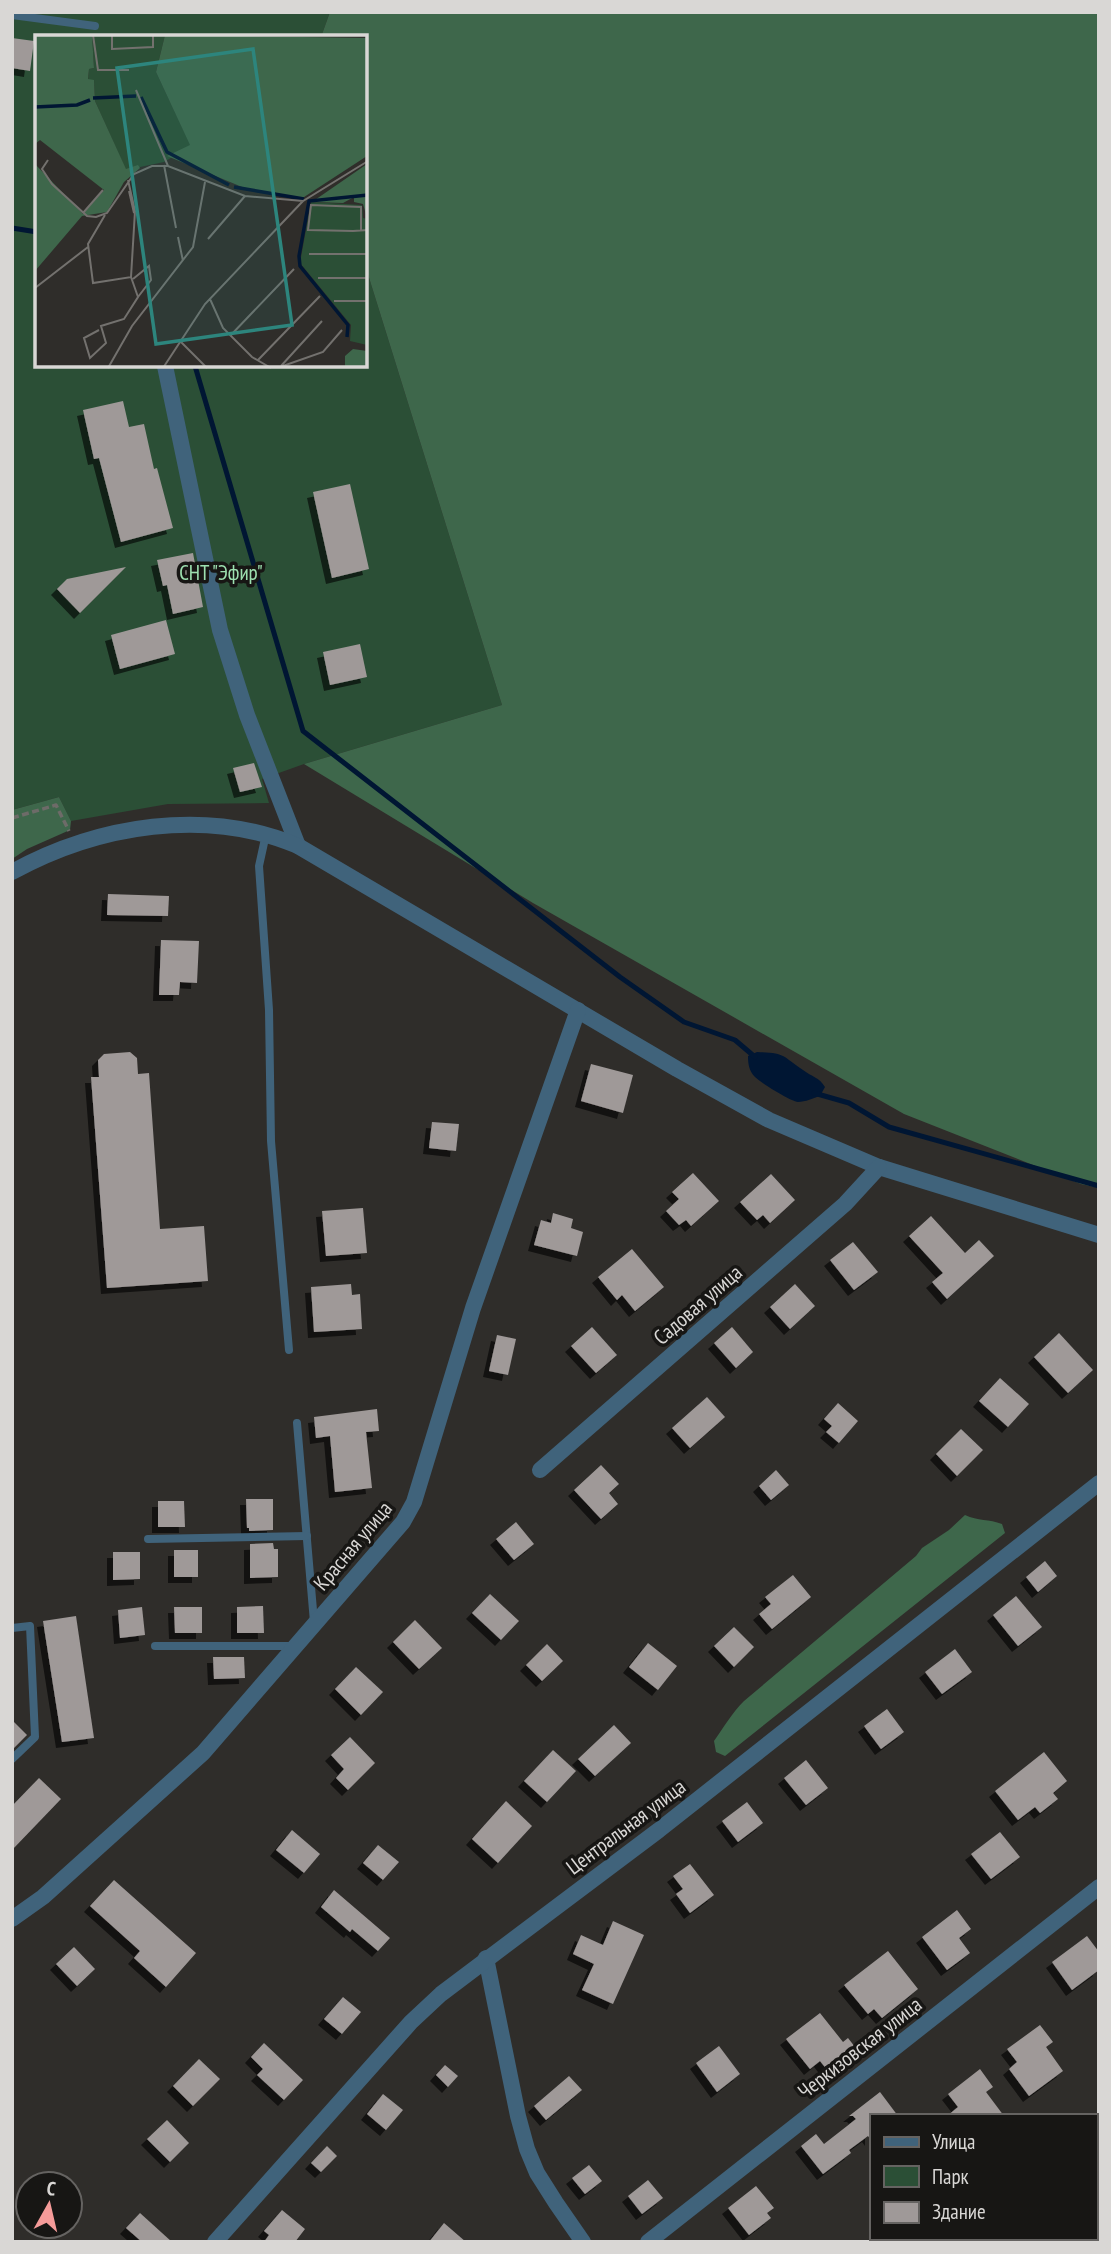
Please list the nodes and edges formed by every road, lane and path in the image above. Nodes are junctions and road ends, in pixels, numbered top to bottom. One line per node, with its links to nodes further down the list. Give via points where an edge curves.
1 (12, 15): 2 (lane)
2 (95, 26)
3 (165, 368): 7 (street, via 220,630)
4 (12, 818): 6 (path, via 56,805)
5 (266, 834): 6 (street, via 172,824); 7 (street); 12 (lane, via 259,866 270,1010 271,1141)
6 (76, 844): 8 (street)
7 (298, 846): 9 (street)
8 (12, 872)
9 (578, 1010): 10 (street, via 769,1120); 18 (street, Красная улица, via 473,1308 414,1502 403,1522)
10 (879, 1167): 11 (street); 14 (street, Садовая улица, via 845,1204)
11 (1099, 1235)
12 (289, 1350)
13 (297, 1423): 16 (lane)
14 (540, 1470)
15 (1099, 1483): 25 (street, Центральная улица, via 659,1830)
16 (307, 1536): 17 (lane); 18 (lane)
17 (148, 1539)
18 (314, 1625): 21 (street, Красная улица)
19 (12, 1628): 22 (lane, via 30,1626 35,1737)
20 (155, 1646): 21 (lane)
21 (297, 1646): 24 (street, Красная улица, via 203,1753 43,1897)
22 (12, 1759)
23 (1099, 1887): 28 (street, Черкизовская улица)
24 (12, 1919)
25 (486, 1958): 26 (street, Центральная улица, via 411,2022); 27 (street, via 527,2149 537,2173)
26 (215, 2242)
27 (583, 2242)
28 (648, 2242)

